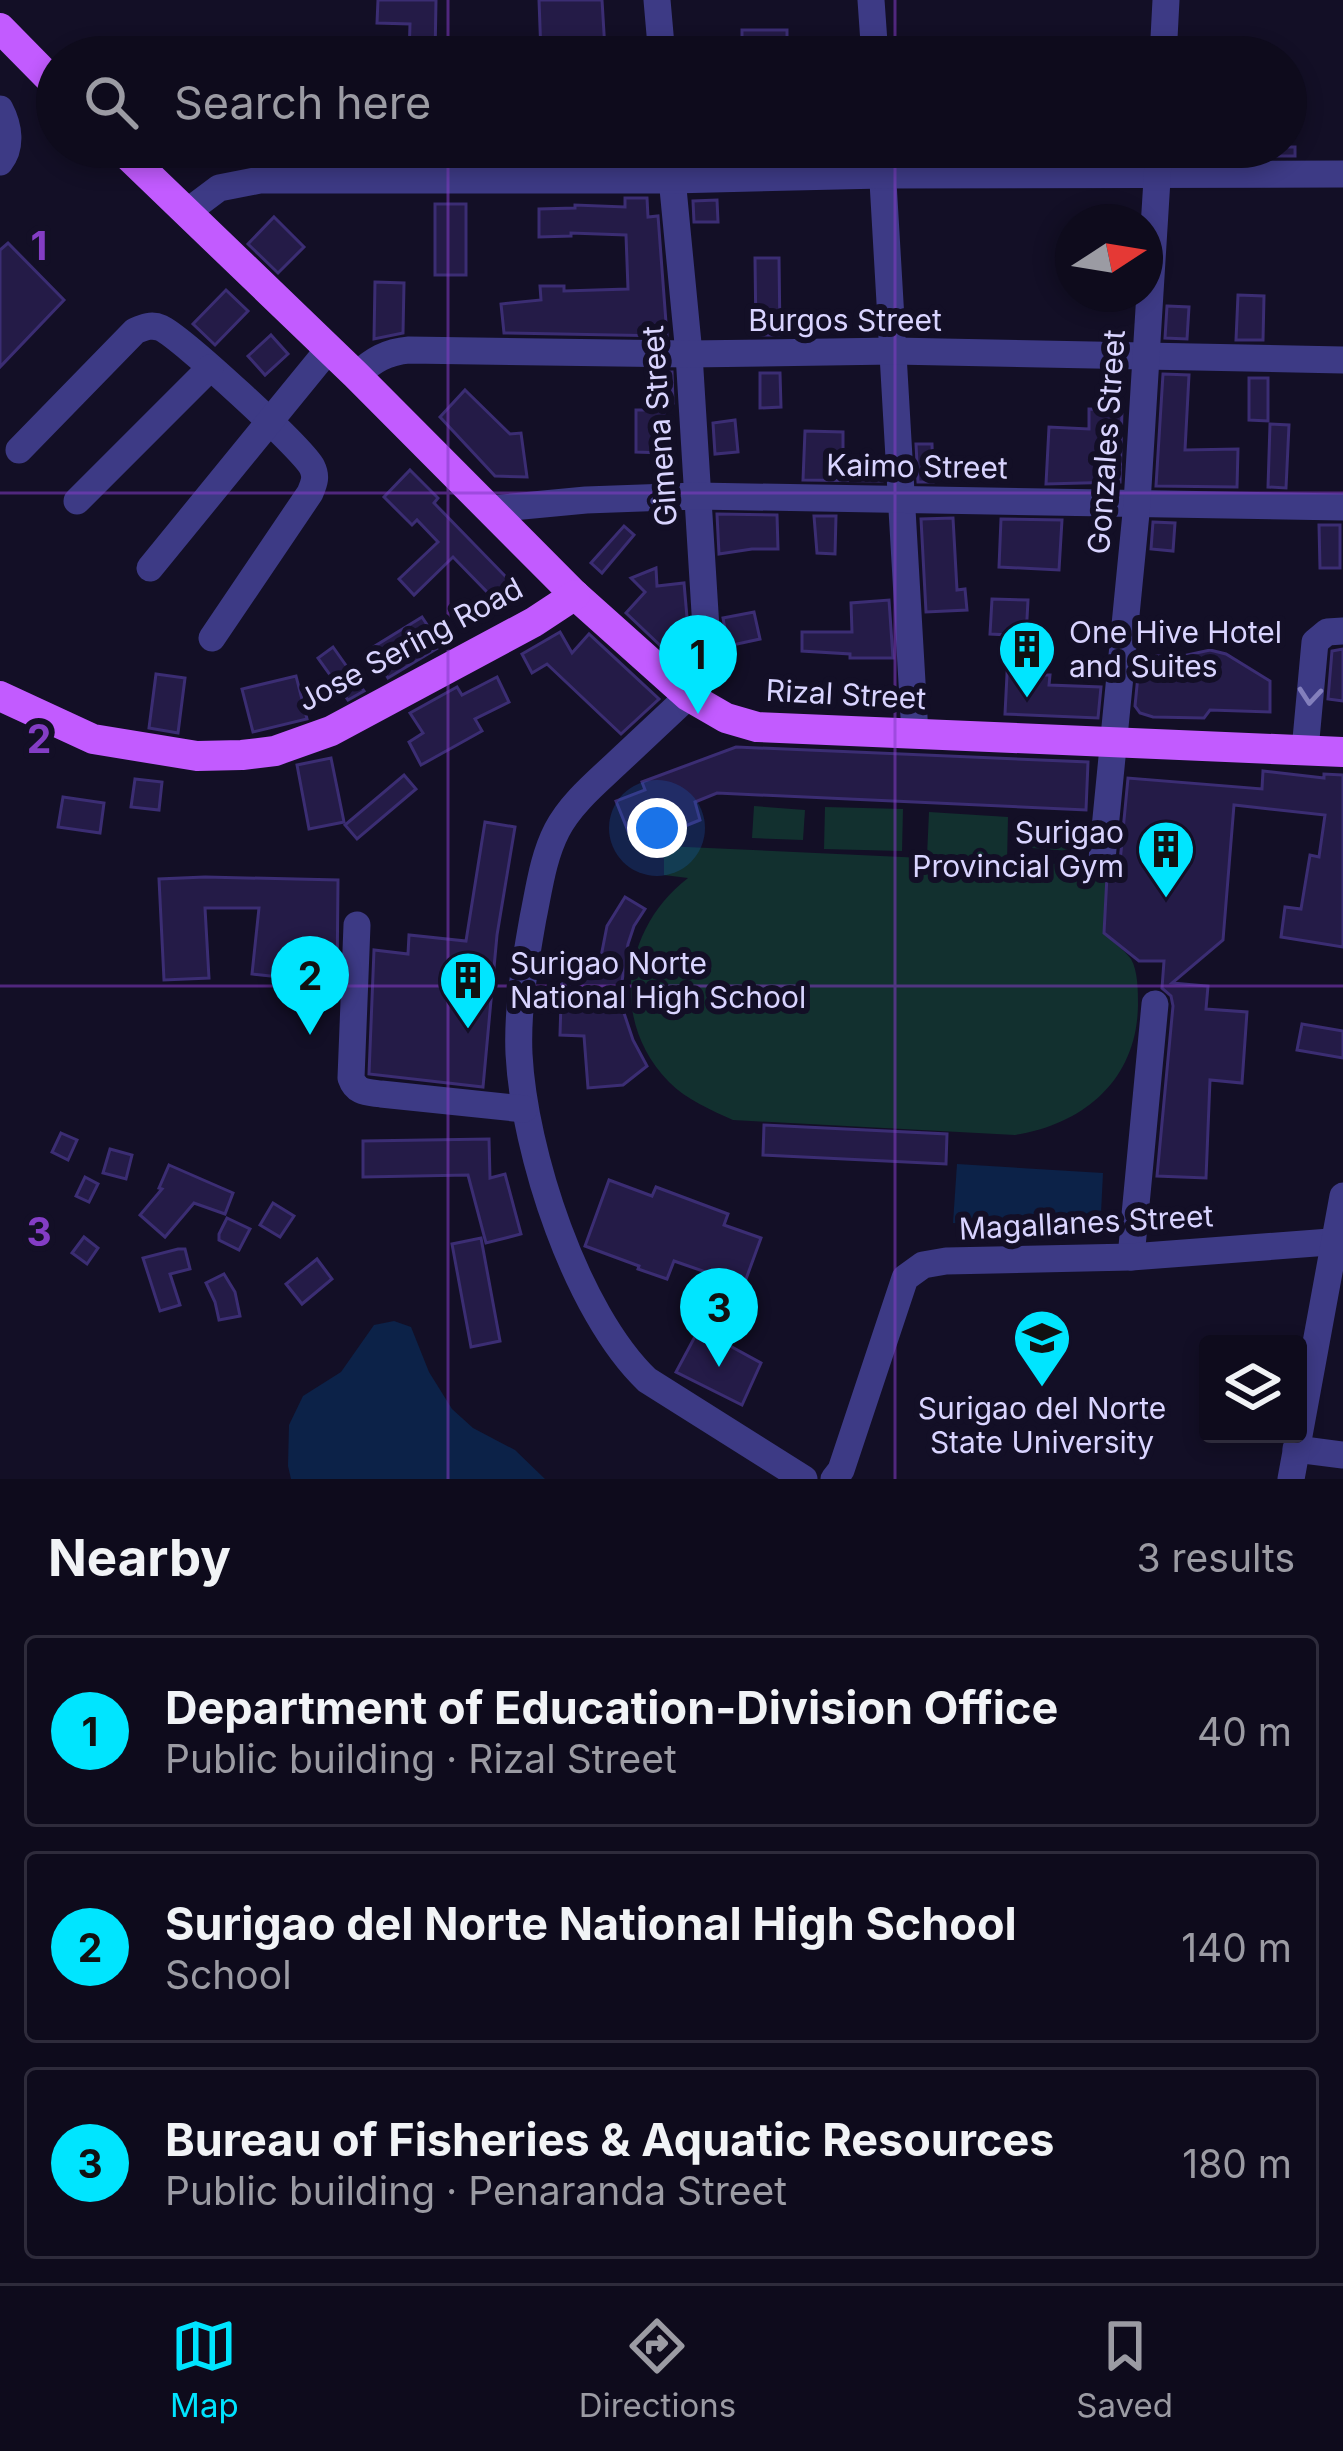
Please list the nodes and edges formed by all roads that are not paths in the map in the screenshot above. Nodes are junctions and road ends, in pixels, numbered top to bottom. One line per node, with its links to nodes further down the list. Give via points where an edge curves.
1 (657, 0): 4 (street)
2 (871, 0): 5 (street)
3 (1166, 0): 6 (street)
4 (660, 36)
5 (874, 36)
6 (1164, 36)
7 (4, 39): 8 (main road)
8 (36, 67)
9 (0, 110): 10 (street, via 9,135)
10 (0, 162)
11 (141, 168): 19 (main road, Rizal Street)
12 (671, 168): 18 (street, Gimena Street)
13 (804, 168): 18 (street)
14 (881, 168): 21 (street)
15 (1158, 168): 23 (street, Gonzales Street)
16 (1258, 168): 17 (street)
17 (1343, 174)
18 (672, 180): 19 (street, via 260,180 219,188); 22 (street, Gimena Street)
19 (188, 212): 20 (main road, Rizal Street)
20 (328, 350): 26 (main road, Rizal Street); 27 (street)
21 (894, 351): 22 (street, Burgos Street); 23 (street, Burgos Street); 30 (street)
22 (689, 354): 26 (street, Burgos Street, via 410,350 377,357); 29 (street, Gimena Street)
23 (1145, 356): 24 (street, Burgos Street); 32 (street, Gonzales Street)
24 (1343, 360)
25 (209, 368): 27 (street); 28 (street, via 162,329 134,331); 31 (street)
26 (356, 375): 34 (main road, Rizal Street)
27 (269, 422): 35 (street); 38 (street, via 316,480)
28 (19, 450)
29 (697, 496): 30 (street, Kaimo Street); 34 (street, Kaimo Street); 39 (street, Gimena Street, via 708,661)
30 (900, 499): 32 (street, Kaimo Street); 41 (street)
31 (77, 501)
32 (1137, 503): 33 (street, Kaimo Street); 42 (street, Gonzales Street)
33 (1343, 507)
34 (491, 508): 36 (main road, Rizal Street)
35 (150, 568)
36 (575, 595): 39 (main road, Rizal Street); 40 (main road, Jose Sering Road, via 331,731 274,751 197,756 93,739)
37 (1343, 631): 43 (street, one-way to 43, via 1315,642)
38 (212, 638)
39 (688, 695): 41 (main road, Rizal Street, via 757,727); 48 (street, via 557,829 521,996)
40 (0, 696)
41 (915, 734): 42 (main road, Rizal Street)
42 (1114, 742): 43 (main road, Rizal Street); 45 (street, Gonzales Street)
43 (1305, 750): 44 (main road, Rizal Street)
44 (1343, 752)
45 (1102, 859)
46 (357, 925): 48 (street, via 353,1085)
47 (1155, 1004): 51 (street)
48 (524, 1109): 54 (street, via 578,1276 626,1360)
49 (1343, 1196): 50 (street)
50 (1340, 1241): 51 (street, Magallanes Street); 52 (street)
51 (1131, 1257): 55 (street, Magallanes Street, via 946,1261 913,1272)
52 (1296, 1449): 53 (street); 56 (street)
53 (1343, 1455)
54 (804, 1479)
55 (834, 1479)
56 (1291, 1479)

